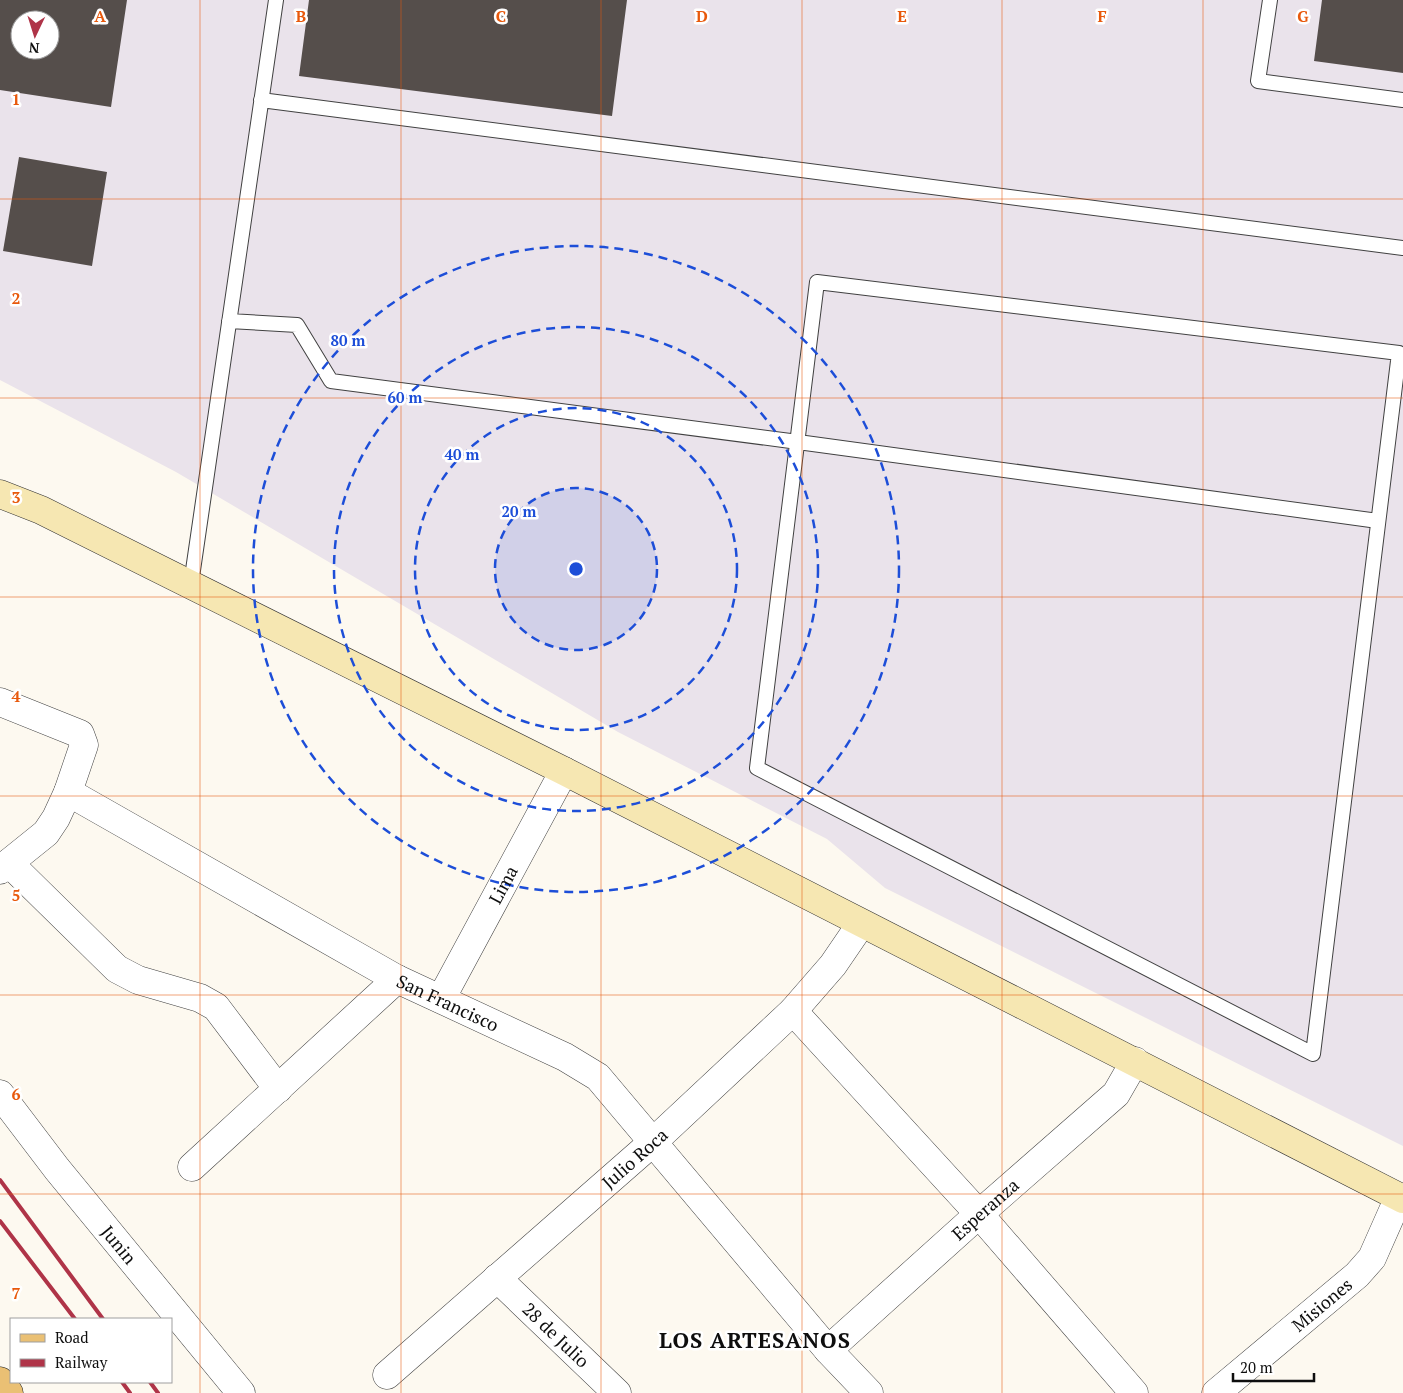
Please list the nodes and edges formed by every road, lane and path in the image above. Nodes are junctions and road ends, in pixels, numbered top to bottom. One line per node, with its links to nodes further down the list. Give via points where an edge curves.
1 (276, 0): 3 (lane)
2 (1270, 0): 4 (lane, via 1258,81)
3 (261, 100): 5 (lane); 6 (lane)
4 (1403, 100)
5 (1403, 248)
6 (229, 321): 7 (lane, via 297,325 331,381); 10 (lane)
7 (798, 442): 9 (lane); 9 (lane, via 817,282 1399,353); 9 (lane, via 757,768 1313,1054)
8 (0, 494): 10 (main road, via 41,510)
9 (1378, 521)
10 (191, 584): 12 (main road)
11 (0, 702): 13 (street, via 80,734 84,744)
12 (564, 770): 15 (main road); 17 (street, Lima)
13 (68, 792): 14 (street, via 46,833); 16 (street, San Francisco)
14 (4, 867): 20 (street, via 117,969 138,980 200,998 216,1007)
15 (862, 924): 18 (street, Julio Roca, via 833,965); 19 (main road)
16 (397, 979): 17 (street, San Francisco); 20 (street)
17 (441, 999): 22 (street, San Francisco, via 565,1057 598,1077)
18 (793, 1011): 22 (street, Julio Roca); 25 (street)
19 (1135, 1061): 24 (main road); 25 (street, Esperanza, via 1116,1094)
20 (278, 1089): 23 (street)
21 (0, 1094): 31 (street, Junin, via 57,1169)
22 (653, 1142): 26 (street, Julio Roca); 27 (street, San Francisco)
23 (192, 1166)
24 (1401, 1198): 35 (street, Misiones, via 1372,1258 1358,1275)
25 (979, 1214): 27 (street, Esperanza); 34 (street)
26 (497, 1278): 28 (street, Julio Roca); 32 (street, 28 de Julio)
27 (828, 1350): 33 (street, San Francisco)
28 (387, 1375)
29 (0, 1382): 30 (main road)
30 (9, 1393)
31 (241, 1393)
32 (617, 1393)
33 (869, 1393)
34 (1134, 1393)
35 (1216, 1393)

